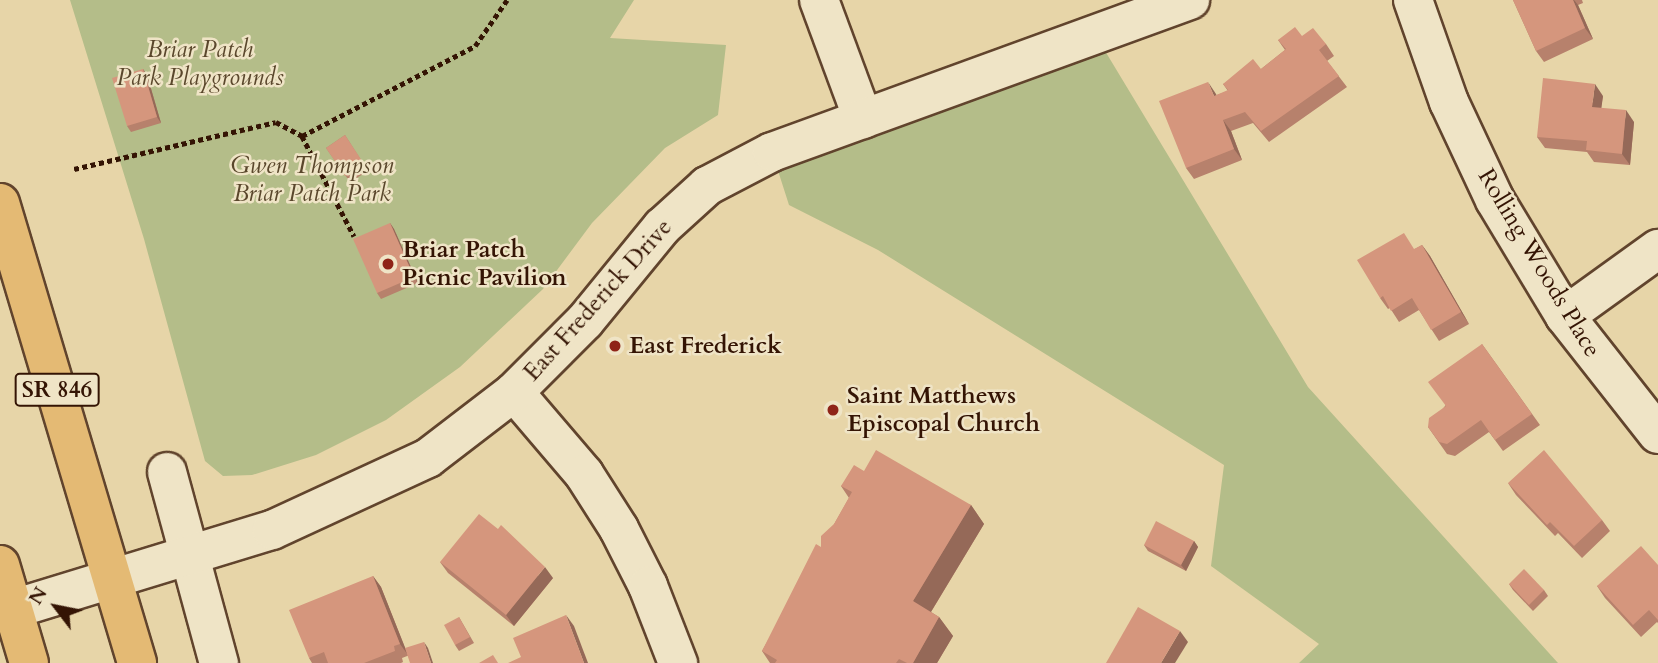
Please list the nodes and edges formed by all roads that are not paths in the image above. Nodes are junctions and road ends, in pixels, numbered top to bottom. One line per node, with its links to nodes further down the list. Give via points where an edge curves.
1 (819, 0): 4 (street)
2 (1190, 0): 4 (street, East Frederick Drive, via 975,82)
3 (1413, 0): 7 (street, Rolling Woods Place, via 1449,102 1495,200)
4 (863, 118): 8 (street, East Frederick Drive, via 772,152 707,186 662,226 585,321)
5 (0, 203): 13 (main road, SR 846)
6 (1658, 249): 7 (street)
7 (1565, 316): 9 (street, Rolling Woods Place)
8 (514, 392): 11 (street, East Frederick Drive, via 428,458 272,530); 18 (street, via 584,474 619,530 648,586)
9 (1658, 434)
10 (167, 472): 11 (street)
11 (190, 555): 13 (street, East Frederick Drive); 17 (street)
12 (0, 565): 14 (main road)
13 (113, 578): 14 (street, East Frederick Drive); 16 (main road, SR 846)
14 (13, 610): 15 (main road)
15 (29, 663)
16 (138, 663)
17 (219, 663)
18 (678, 663)

